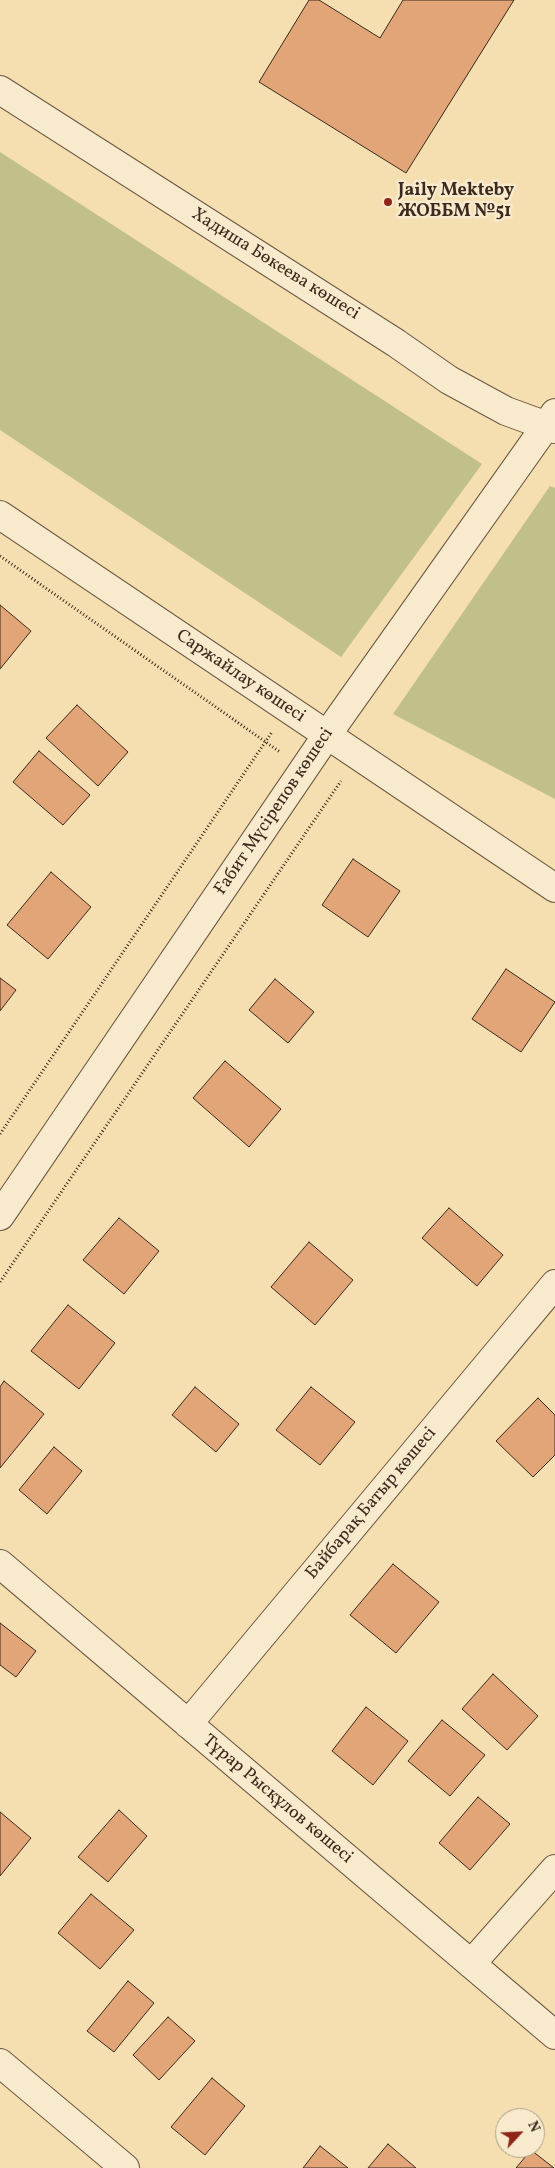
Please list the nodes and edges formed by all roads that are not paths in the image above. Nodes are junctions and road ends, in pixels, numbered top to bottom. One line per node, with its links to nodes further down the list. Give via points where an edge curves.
1 (0, 90): 2 (street, Хадиша Бөкеева көшесі, via 449,380 506,411)
2 (552, 423): 4 (street, Ғабит Мүсірепов көшесі)
3 (0, 515): 4 (street, Саржайлау көшесі)
4 (327, 735): 5 (street, Саржайлау көшесі); 6 (street, Ғабит Мүсірепов көшесі)
5 (555, 888)
6 (0, 1216)
7 (555, 1284): 9 (street, Байбарақ Батыр көшесі)
8 (0, 1564): 9 (street, Тұрар Рысқұлов көшесі)
9 (188, 1724): 11 (street, Тұрар Рысқұлов көшесі)
10 (555, 1869): 11 (street)
11 (471, 1964): 12 (street, Тұрар Рысқұлов көшесі)
12 (555, 2035)
13 (0, 2063): 14 (street)
14 (125, 2168)

